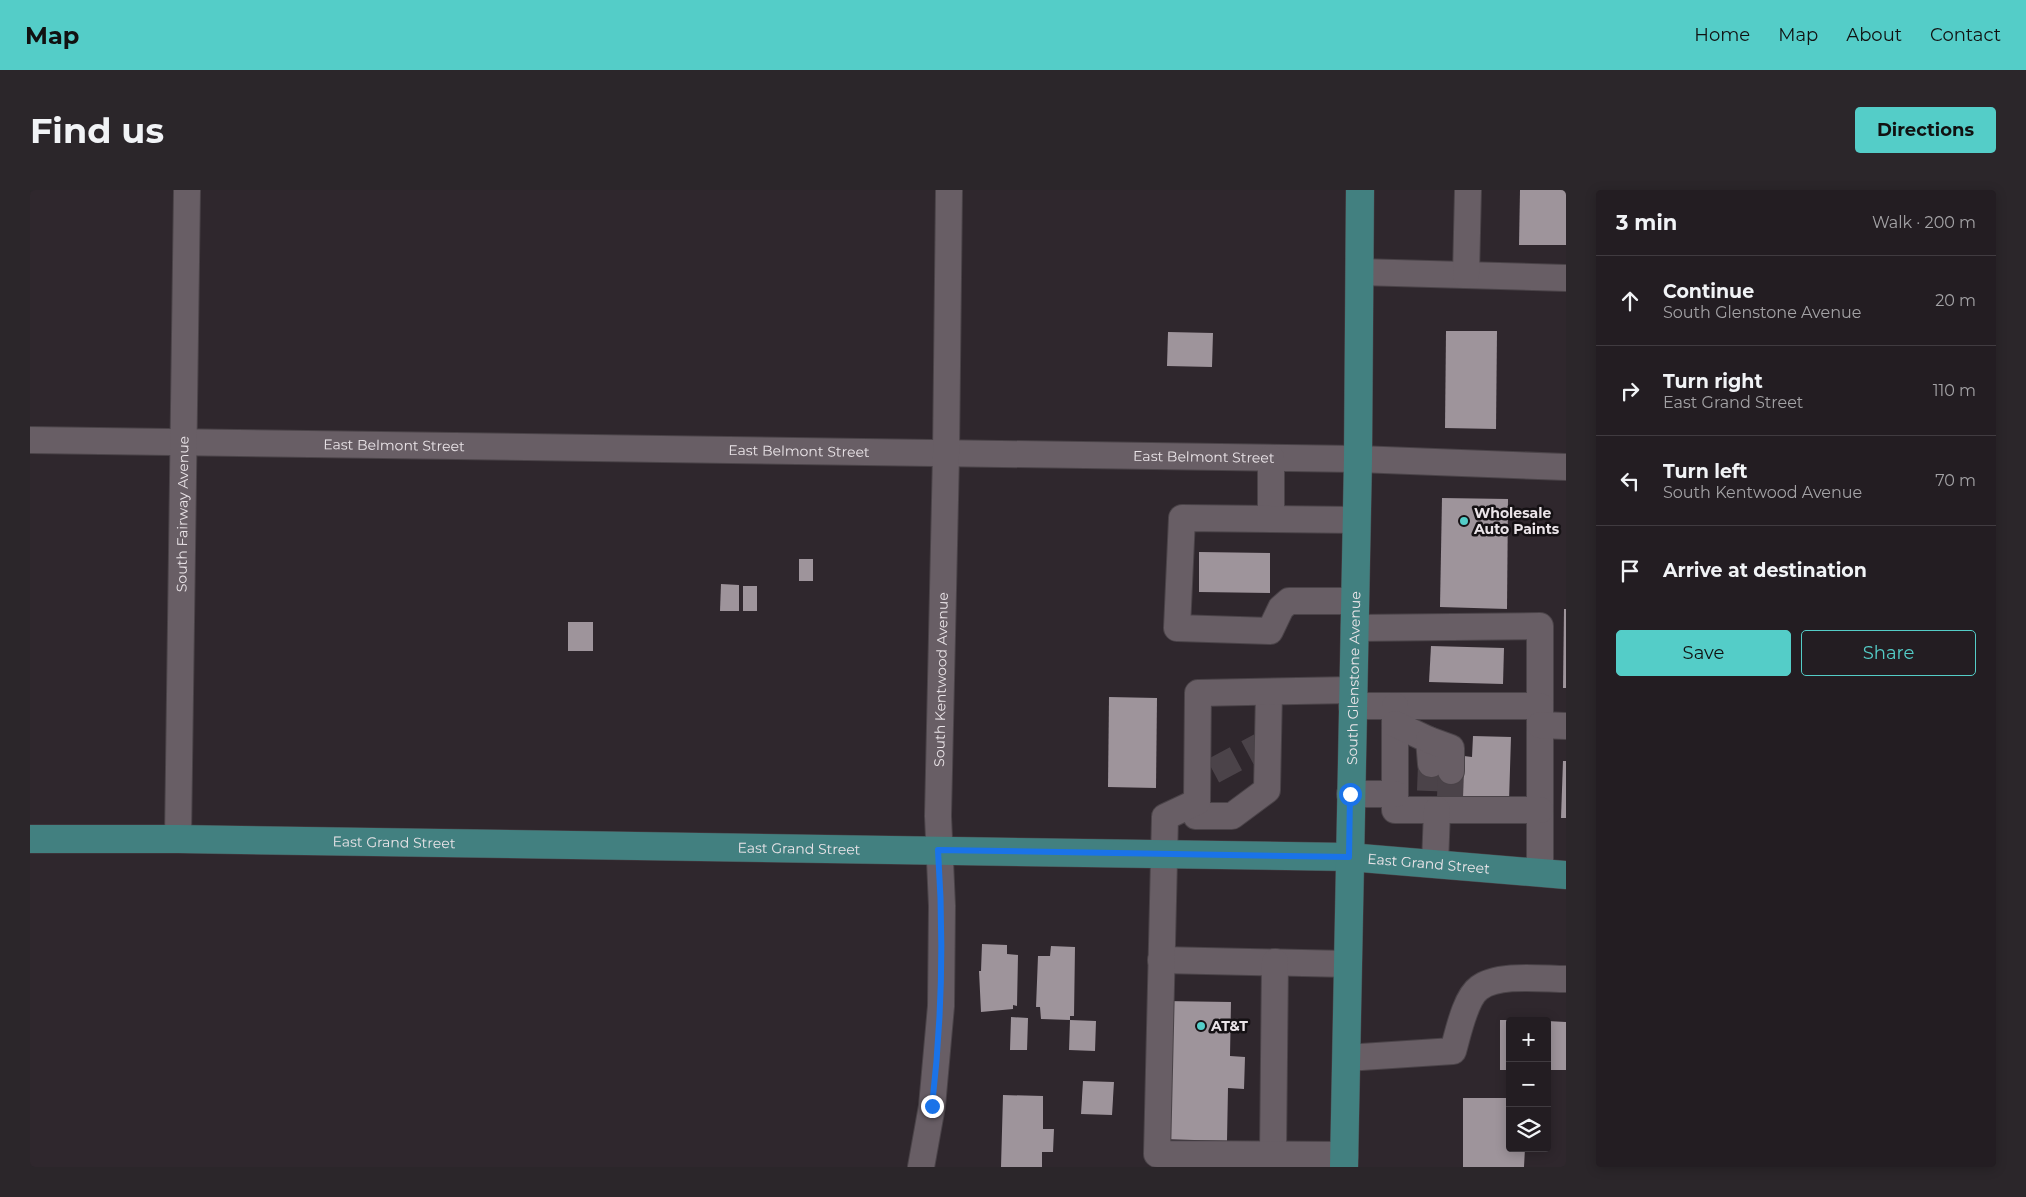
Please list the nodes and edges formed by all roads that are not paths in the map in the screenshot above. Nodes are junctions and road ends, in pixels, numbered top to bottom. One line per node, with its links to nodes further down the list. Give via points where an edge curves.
1 (187, 190): 9 (street, South Fairway Avenue)
2 (949, 190): 10 (street, South Kentwood Avenue)
3 (1360, 190): 5 (main road, South Glenstone Avenue)
4 (1468, 190): 6 (street)
5 (1360, 272): 6 (street); 12 (main road, South Glenstone Avenue)
6 (1466, 275): 7 (street)
7 (1566, 278)
8 (30, 440): 9 (street, East Belmont Street)
9 (183, 444): 10 (street, East Belmont Street); 30 (street, South Fairway Avenue)
10 (946, 455): 11 (street, East Belmont Street); 31 (street, South Kentwood Avenue)
11 (1271, 458): 12 (street, East Belmont Street); 14 (street)
12 (1358, 459): 13 (street, East Belmont Street); 15 (main road, South Glenstone Avenue)
13 (1566, 466)
14 (1271, 519): 15 (street); 16 (street, via 1182,518 1177,628 1270,631 1281,608 1289,601)
15 (1356, 520): 16 (main road, South Glenstone Avenue)
16 (1354, 601): 17 (main road, South Glenstone Avenue)
17 (1354, 628): 19 (main road, South Glenstone Avenue); 21 (street, via 1540,626)
18 (1269, 692): 19 (street); 24 (street, via 1198,693); 24 (street, via 1264,745 1267,790 1232,816 1196,816)
19 (1352, 698): 20 (street); 25 (main road, South Glenstone Avenue)
20 (1395, 715): 21 (street); 23 (street); 26 (street)
21 (1540, 716): 22 (street); 28 (street)
22 (1566, 726)
23 (1437, 758)
24 (1202, 784): 32 (street, via 1165,817)
25 (1350, 794): 26 (street); 33 (main road, South Glenstone Avenue)
26 (1395, 794): 27 (street, via 1395,810)
27 (1439, 804): 28 (street); 34 (street)
28 (1540, 810): 35 (street)
29 (30, 839): 30 (main road, East Grand Street)
30 (178, 839): 31 (main road, East Grand Street)
31 (938, 850): 32 (main road, East Grand Street); 44 (street, South Kentwood Avenue, via 942,906 941,1006 932,1106)
32 (1162, 854): 33 (main road, East Grand Street); 37 (street)
33 (1349, 857): 34 (main road, East Grand Street); 39 (main road, South Glenstone Avenue)
34 (1435, 864): 35 (main road, East Grand Street)
35 (1540, 872): 36 (main road, East Grand Street)
36 (1566, 875)
37 (1161, 960): 38 (street); 42 (street, via 1157,1154)
38 (1275, 962): 39 (street); 42 (street)
39 (1347, 964): 41 (main road, South Glenstone Avenue)
40 (1566, 979): 41 (street, via 1500,979 1478,988 1466,1007 1453,1051)
41 (1346, 1058): 43 (main road, South Glenstone Avenue)
42 (1273, 1155): 43 (street)
43 (1345, 1161)
44 (921, 1167)

